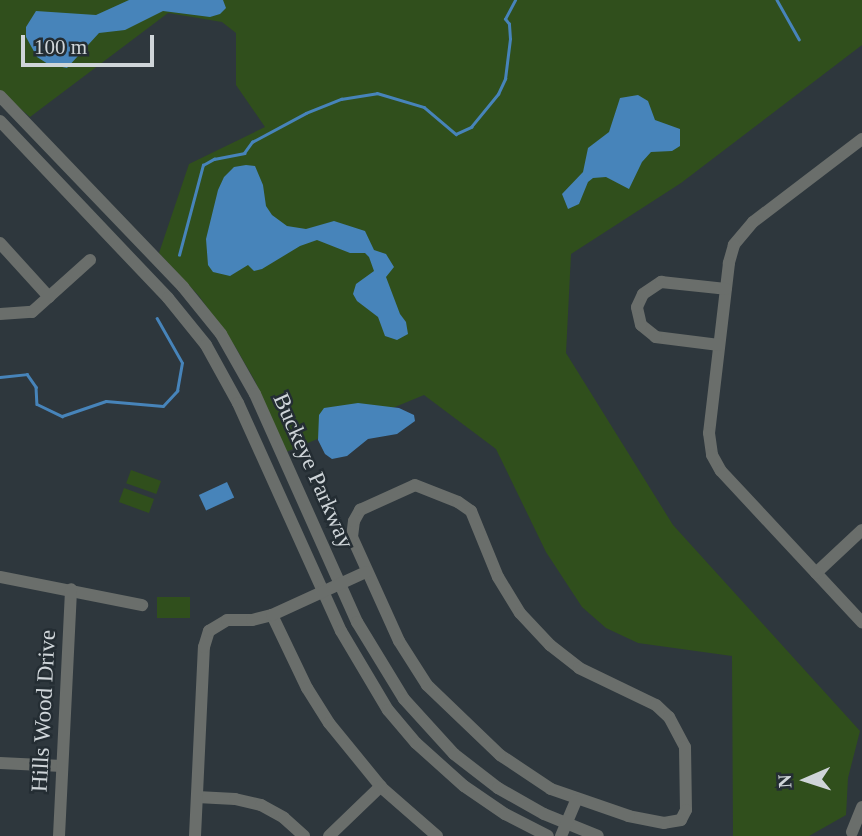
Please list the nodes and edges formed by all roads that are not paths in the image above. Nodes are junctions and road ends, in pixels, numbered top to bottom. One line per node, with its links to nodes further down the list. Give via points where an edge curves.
1 (0, 96): 14 (street, Buckeye Parkway, via 183,287 221,334 255,394)
2 (0, 121): 16 (street, Buckeye Parkway, via 168,298 206,345 238,402)
3 (862, 139): 6 (street, via 746,229 731,253)
4 (0, 243): 7 (street)
5 (90, 260): 7 (street)
6 (726, 289): 9 (street); 9 (street, via 661,282 642,293 637,307 644,329 656,337)
7 (49, 297): 8 (street, via 26,314)
8 (0, 314)
9 (719, 341): 12 (street, via 709,433 712,454 721,471)
10 (862, 530): 12 (street)
11 (366, 572): 14 (street); 24 (street, via 399,641 427,685 500,755); 24 (street, via 352,537 360,510 415,485 458,502 471,511 498,577 520,613 550,645 579,668 656,705 669,717 685,747 686,810 681,820 664,823)
12 (816, 573): 19 (street)
13 (0, 577): 15 (street)
14 (340, 583): 16 (street); 26 (street, Buckeye Parkway, via 379,663 430,730 498,788)
15 (71, 589): 17 (street); 21 (street, Hills Wood Drive)
16 (324, 591): 18 (street); 33 (street, Buckeye Parkway, via 364,674 416,743 486,802)
17 (142, 605)
18 (272, 615): 22 (street, via 329,723); 23 (street, via 226,620 215,626 204,647)
19 (862, 622)
20 (0, 763): 21 (street)
21 (62, 766): 28 (street, Hills Wood Drive)
22 (381, 786): 31 (street); 32 (street)
23 (197, 797): 29 (street); 30 (street, via 261,805)
24 (576, 800): 26 (street)
25 (862, 807): 27 (street)
26 (567, 823): 34 (street); 35 (street, Buckeye Parkway)
27 (853, 832)
28 (59, 836)
29 (195, 836)
30 (304, 836)
31 (329, 836)
32 (437, 836)
33 (548, 836)
34 (561, 836)
35 (598, 836)

